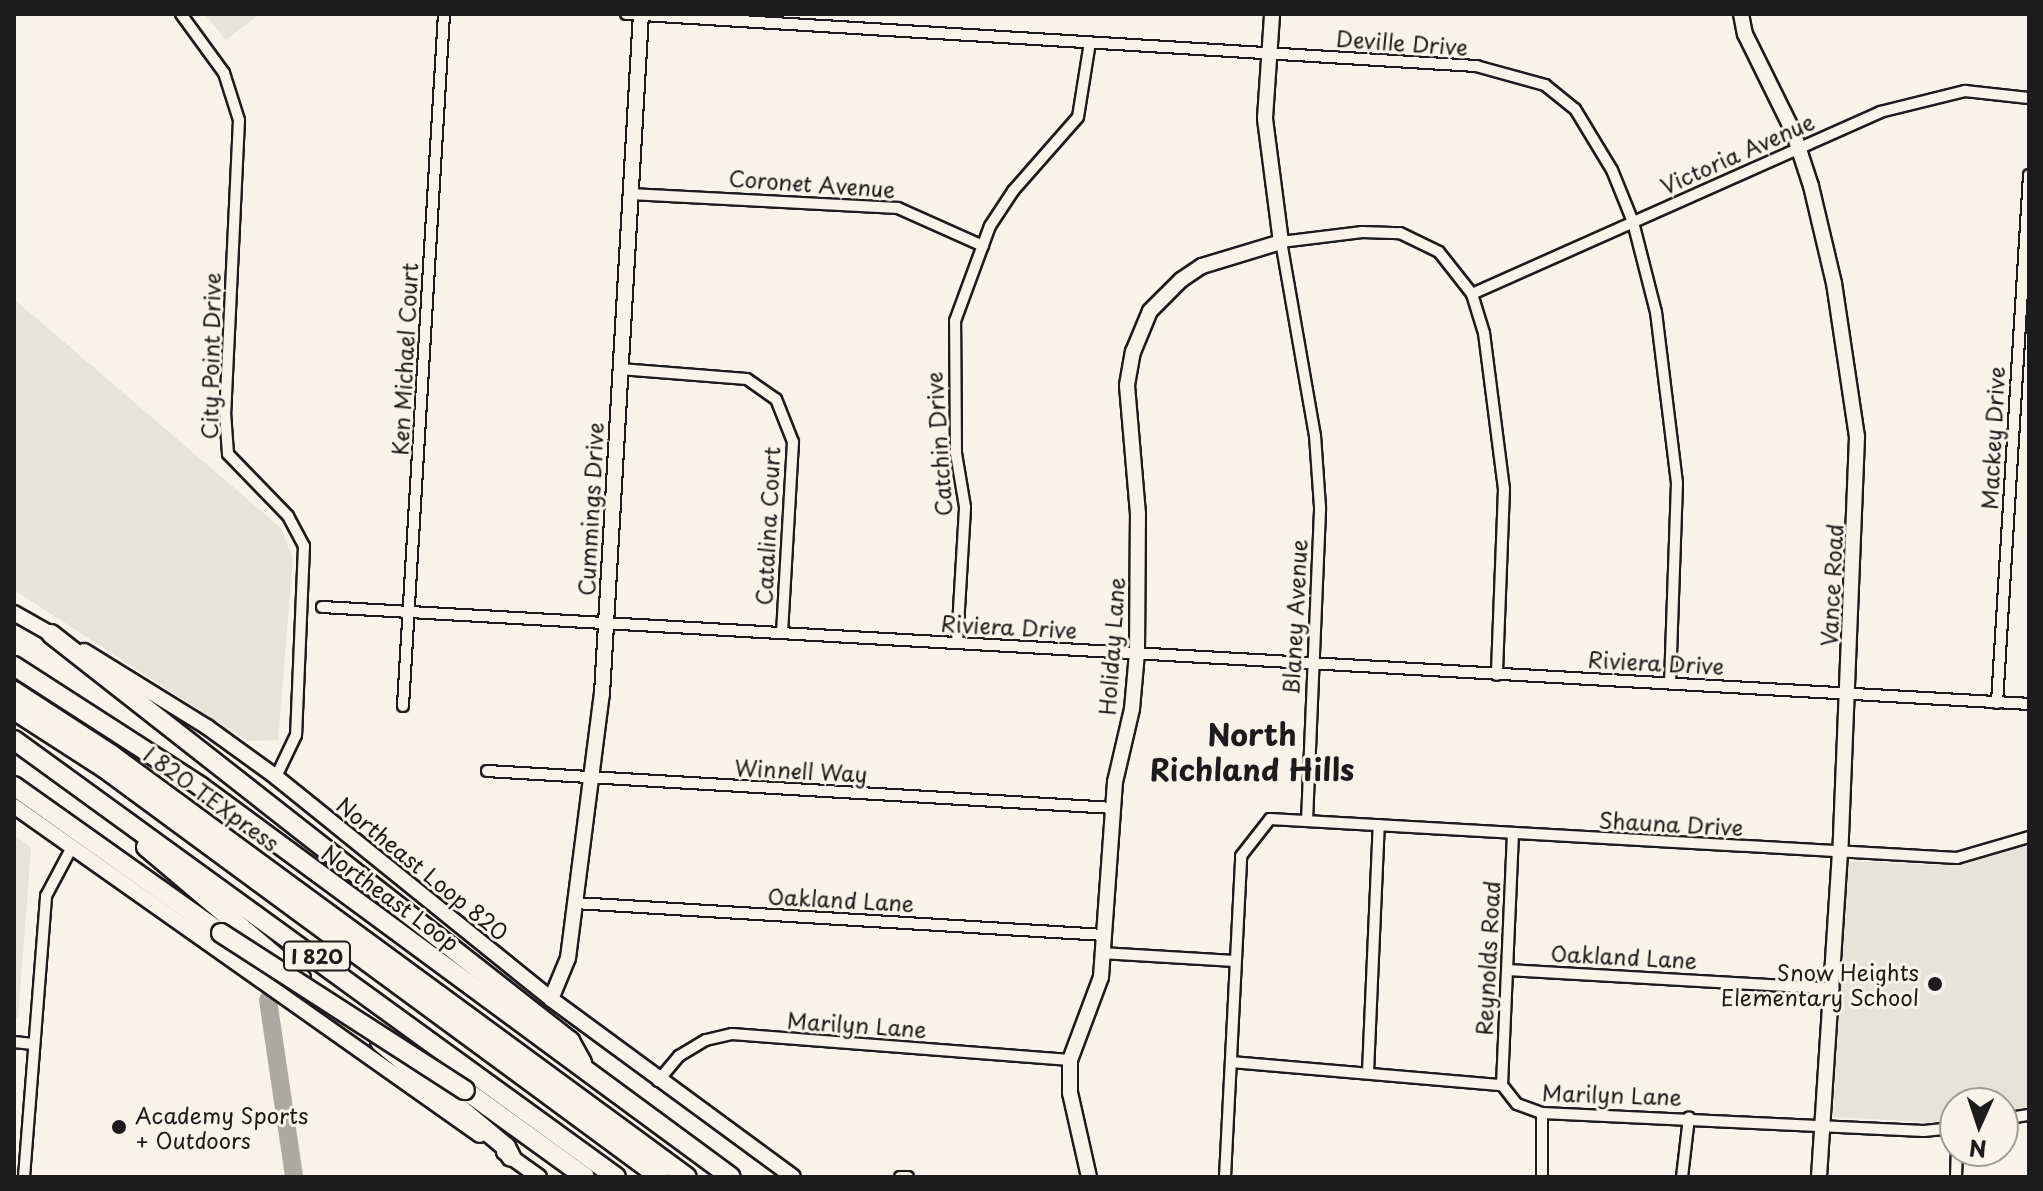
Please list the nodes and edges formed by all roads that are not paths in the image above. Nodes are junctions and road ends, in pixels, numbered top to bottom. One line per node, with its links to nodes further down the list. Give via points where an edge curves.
1 (181, 14): 39 (street, City Point Drive, via 224,73 239,120 225,412 228,454 288,516 304,546 296,735)
2 (444, 14): 19 (street, Ken Michael Court)
3 (626, 14): 4 (street, Deville Drive)
4 (641, 14): 7 (street, Deville Drive); 12 (street, Cummings Drive)
5 (1272, 14): 8 (street, Blaney Avenue)
6 (1741, 14): 10 (street, Vance Road)
7 (1090, 42): 8 (street, Deville Drive); 15 (street, Catchin Drive, via 1078,117 1013,191)
8 (1270, 54): 13 (street, Deville Drive, via 1476,66 1545,85 1575,109 1590,130); 14 (street, Blaney Avenue, via 1267,151)
9 (2029, 98): 10 (street, Victoria Avenue, via 1983,91 1934,95)
10 (1798, 147): 13 (street, Victoria Avenue); 31 (street, Vance Road, via 1834,283 1854,405 1857,513)
11 (2029, 175): 32 (street, Mackey Drive)
12 (630, 194): 15 (street, Coronet Avenue, via 898,208); 17 (street, Cummings Drive)
13 (1633, 222): 16 (street, Victoria Avenue); 29 (street, Deville Drive, via 1656,312 1675,444)
14 (1281, 242): 16 (street, via 1362,232 1414,237 1439,252); 25 (street, Holiday Lane, via 1202,266 1181,280 1150,311 1133,352 1127,385 1138,514); 26 (street, Blaney Avenue, via 1317,464 1320,530)
15 (983, 246): 24 (street, Catchin Drive, via 955,321 956,453 965,507)
16 (1472, 294): 28 (street, via 1484,333 1504,489)
17 (620, 369): 21 (street, Cummings Drive); 22 (street, Catalina Court, via 747,379 776,399 793,442)
18 (322, 607): 19 (street, Riviera Drive)
19 (410, 611): 21 (street, Riviera Drive); 34 (street, Ken Michael Court)
20 (14, 613): 23 (street, Northeast Loop 820)
21 (607, 621): 22 (street, Riviera Drive); 40 (street, Cummings Drive, via 599,731)
22 (782, 632): 24 (street, Riviera Drive)
23 (51, 634): 39 (street, Northeast Loop 820, via 137,682); 62 (highway, via 570,1041)
24 (957, 643): 25 (street, Riviera Drive)
25 (1137, 653): 26 (street, Riviera Drive); 43 (street, Holiday Lane)
26 (1312, 663): 28 (street, Riviera Drive); 44 (street, Blaney Avenue)
27 (14, 666): 62 (highway, Northeast Loop / I 820, via 200,786)
28 (1497, 675): 29 (street, Riviera Drive)
29 (1670, 681): 31 (street, Riviera Drive)
30 (14, 691): 76 (highway, I 820 TEXpress, via 124,764)
31 (1848, 695): 32 (street, Riviera Drive); 49 (street, Vance Road)
32 (1997, 703): 33 (street, Riviera Drive)
33 (2029, 704)
34 (403, 706)
35 (14, 710): 75 (highway, I 820 TEXpress, via 116,777)
36 (14, 740): 74 (highway, I 820)
37 (14, 753): 70 (highway, via 117,822 506,1147)
38 (487, 771): 40 (street, Winnell Way)
39 (276, 777): 57 (street, Northeast Loop 820)
40 (589, 777): 43 (street, Winnell Way); 50 (street, Cummings Drive)
41 (14, 786): 52 (highway)
42 (14, 806): 48 (street)
43 (1113, 808): 51 (street, Holiday Lane)
44 (1307, 821): 45 (street, Shauna Drive); 54 (street, via 1270,819 1241,856)
45 (1379, 825): 46 (street, Shauna Drive); 63 (street)
46 (1513, 833): 49 (street, Shauna Drive); 55 (street, Reynolds Road)
47 (2029, 837): 49 (street, Shauna Drive, via 1957,858)
48 (72, 847): 52 (street); 59 (street, via 46,896)
49 (1840, 852): 56 (street, Vance Road)
50 (575, 903): 51 (street, Oakland Lane); 57 (street, Cummings Drive, via 565,976)
51 (1104, 935): 53 (street, Holiday Lane)
52 (220, 941): 70 (street, via 288,998); 73 (highway, bridge, via 465,1090)
53 (1102, 953): 54 (street); 60 (street, Holiday Lane, via 1101,977)
54 (1234, 961): 61 (street)
55 (1508, 970): 56 (street, Oakland Lane); 65 (street, Reynolds Road)
56 (1833, 989): 68 (street, Vance Road)
57 (551, 999): 64 (street, Northeast Loop 820)
58 (14, 1042): 59 (street)
59 (33, 1044): 71 (street)
60 (1070, 1060): 64 (street, Marilyn Lane, via 732,1034 706,1040 668,1065); 81 (street, Holiday Lane, via 1070,1093)
61 (1231, 1062): 63 (street); 82 (street)
62 (586, 1068): 77 (highway, Northeast Loop / I 820)
63 (1368, 1072): 65 (street)
64 (658, 1081): 78 (street, Northeast Loop 820)
65 (1502, 1085): 66 (street, Marilyn Lane, via 1517,1104)
66 (1542, 1113): 67 (street, Marilyn Lane); 83 (street)
67 (1689, 1117): 68 (street, Marilyn Lane); 84 (street)
68 (1825, 1124): 69 (street, Marilyn Lane); 85 (street, Vance Road)
69 (1939, 1128)
70 (511, 1157): 72 (street)
71 (24, 1177)
72 (539, 1177)
73 (585, 1177)
74 (616, 1177)
75 (660, 1177)
76 (687, 1177)
77 (731, 1177)
78 (793, 1177)
79 (900, 1177): 80 (street)
80 (908, 1177)
81 (1089, 1177)
82 (1225, 1177)
83 (1542, 1177)
84 (1682, 1177)
85 (1819, 1177)

